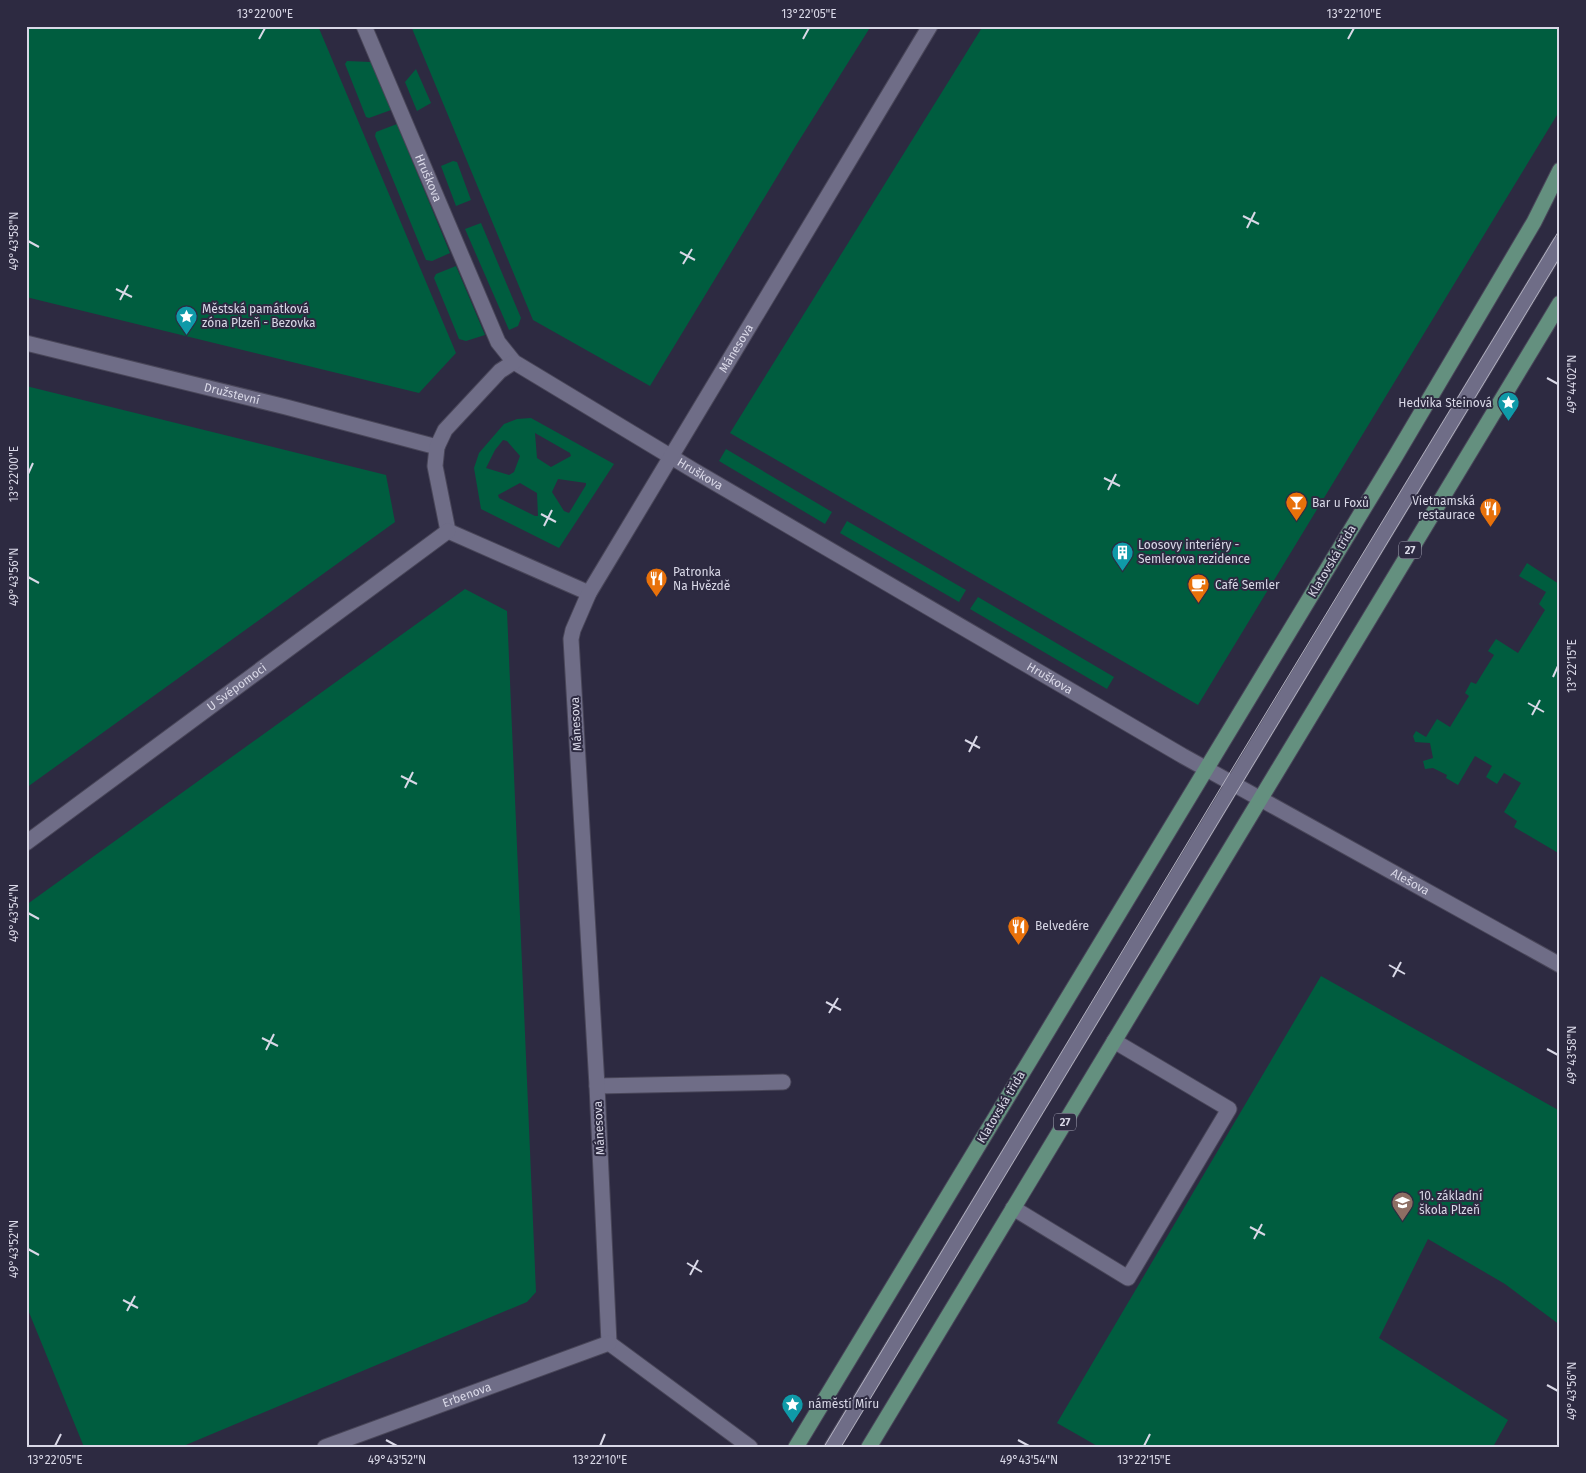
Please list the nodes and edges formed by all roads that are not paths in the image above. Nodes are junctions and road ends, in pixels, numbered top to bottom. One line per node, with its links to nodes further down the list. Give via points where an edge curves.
1 (364, 26): 7 (street, Hruškova, via 498,342)
2 (930, 26): 9 (street, Mánesova)
3 (1560, 170): 12 (main road, Klatovská třída, via 1529,231)
4 (1560, 243): 13 (street)
5 (1560, 304): 14 (main road, 27)
6 (26, 342): 8 (street, Družstevní)
7 (514, 362): 8 (street, via 500,371 445,430); 9 (street, Hruškova)
8 (437, 447): 10 (street, via 435,466)
9 (670, 456): 11 (street, Mánesova); 12 (street, Hruškova)
10 (448, 531): 11 (street); 15 (street, U Svépomoci)
11 (590, 593): 19 (street, Mánesova, via 571,639)
12 (1206, 768): 13 (street); 24 (main road, Klatovská třída)
13 (1233, 783): 14 (street); 25 (street)
14 (1260, 798): 16 (street, Alešova); 17 (main road, 27)
15 (26, 843)
16 (1560, 965)
17 (1114, 1040): 20 (main road, 27); 20 (street, via 1229,1109 1133,1270 1128,1278)
18 (783, 1082): 19 (street)
19 (597, 1086): 21 (street, Mánesova)
20 (1013, 1208): 26 (main road, 27)
21 (609, 1343): 22 (street, Erbenova); 23 (street)
22 (325, 1447)
23 (750, 1447)
24 (796, 1447)
25 (832, 1447)
26 (869, 1447)

